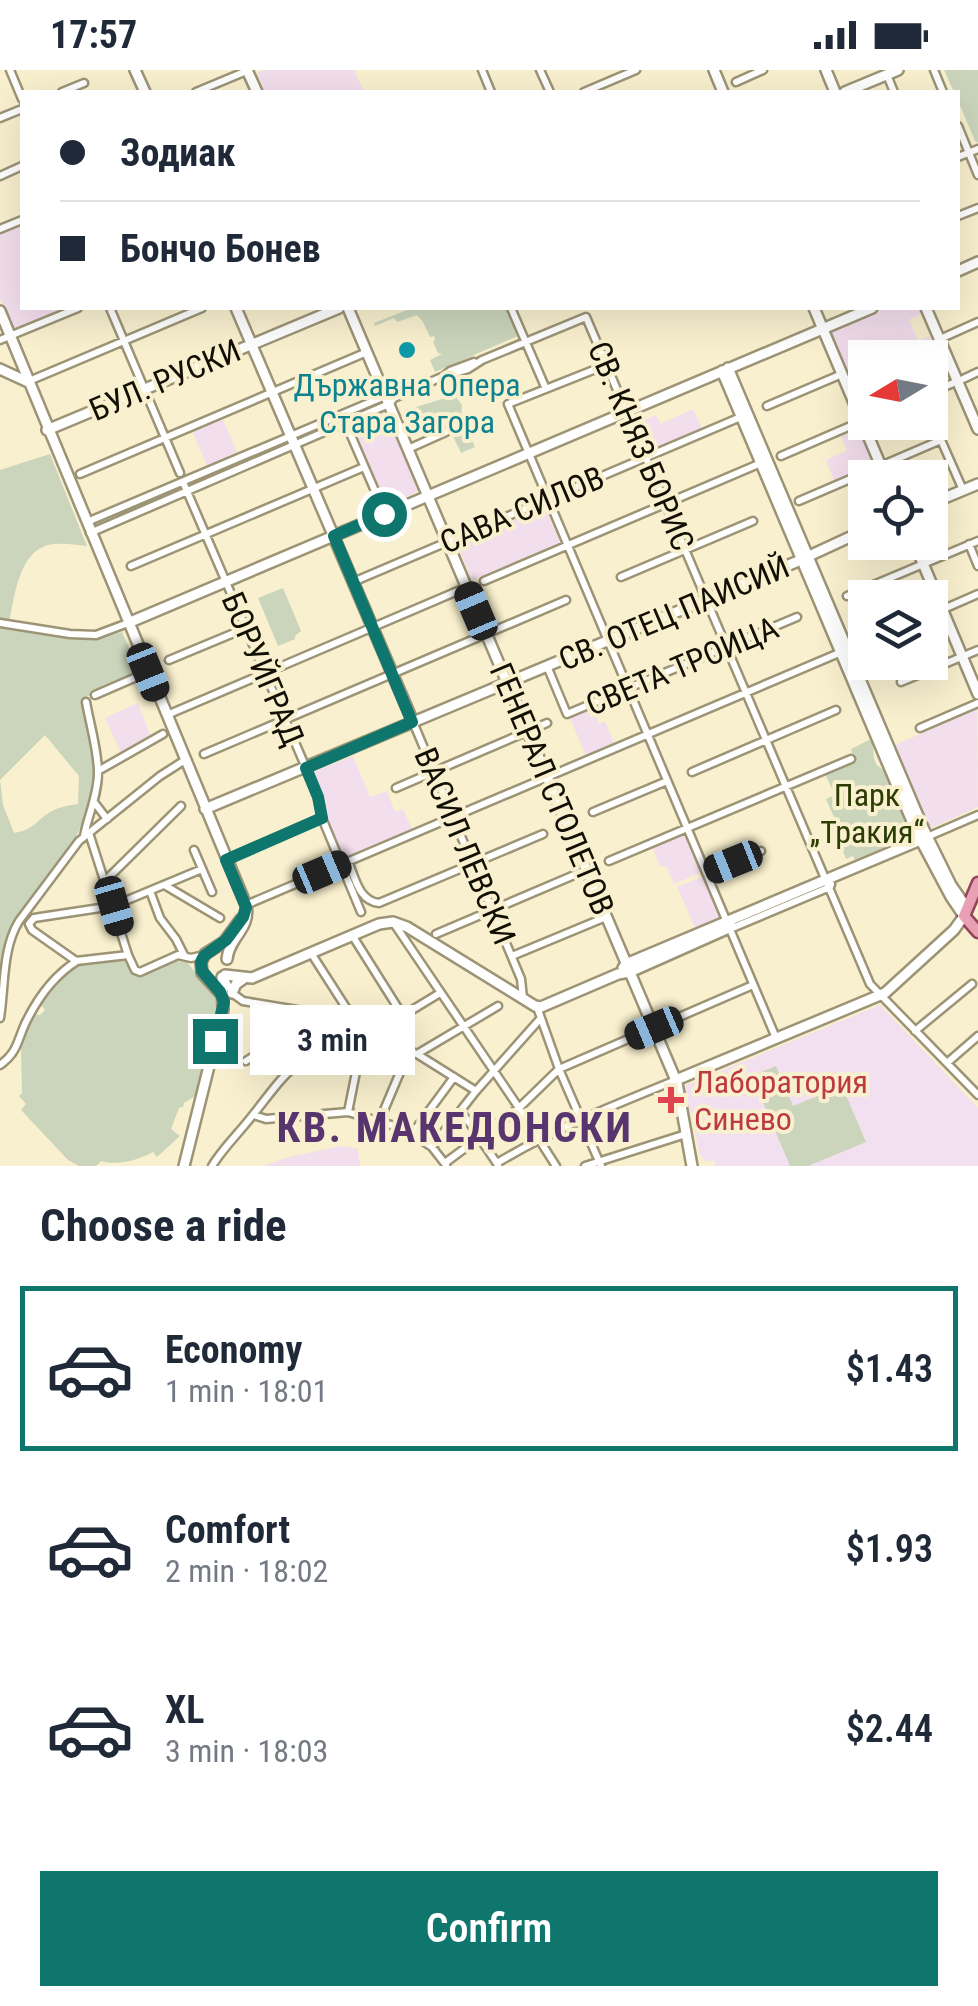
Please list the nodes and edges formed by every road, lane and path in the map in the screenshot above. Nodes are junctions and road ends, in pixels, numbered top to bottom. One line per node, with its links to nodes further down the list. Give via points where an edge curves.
1 (10, 70): 16 (street)
2 (248, 70): 11 (street)
3 (636, 70): 12 (street)
4 (714, 70): 13 (street)
5 (764, 70): 8 (street)
6 (898, 70): 7 (street)
7 (886, 75): 14 (street); 15 (street)
8 (736, 82)
9 (84, 83): 10 (street)
10 (67, 90)
11 (201, 90)
12 (589, 90)
13 (722, 90)
14 (850, 90)
15 (893, 90)
16 (20, 94)
17 (960, 131): 19 (street)
18 (978, 149): 19 (street)
19 (968, 153): 20 (street); 21 (street)
20 (960, 156)
21 (978, 174)
22 (73, 310): 35 (street)
23 (111, 310): 37 (street)
24 (197, 310): 37 (street)
25 (237, 310): 39 (street, ВАСИЛ ЛЕВСКИ)
26 (334, 310): 39 (street, БУЛ. РУСКИ)
27 (349, 310): 40 (street, ГЕНЕРАЛ СТОЛЕТОВ)
28 (512, 310): 38 (street)
29 (815, 310): 34 (street)
30 (867, 310): 34 (street)
31 (927, 310): 36 (street)
32 (0, 312): 35 (street)
33 (978, 322): 36 (street)
34 (823, 328): 43 (street); 45 (street)
35 (5, 338): 47 (street)
36 (940, 339): 46 (street)
37 (124, 341): 47 (street); 50 (street)
38 (526, 342): 41 (street, СВ. КНЯЗ БОРИС, via 586,317); 51 (street); 53 (street)
39 (252, 344): 50 (street, БУЛ. РУСКИ); 52 (street, ВАСИЛ ЛЕВСКИ)
40 (367, 352): 52 (street); 53 (street, ГЕНЕРАЛ СТОЛЕТОВ)
41 (606, 365): 51 (street); 55 (street, СВ. КНЯЗ БОРИС)
42 (0, 369): 47 (street)
43 (725, 370): 55 (street); 56 (street)
44 (978, 372): 46 (street)
45 (842, 374): 49 (street); 54 (street)
46 (960, 380): 48 (street); 58 (street)
47 (28, 382): 60 (street)
48 (948, 385)
49 (848, 387)
50 (144, 389): 60 (street, БУЛ. РУСКИ); 62 (street)
51 (546, 390): 65 (street, via 508,404)
52 (272, 392): 62 (street); 63 (street, ВАСИЛ ЛЕВСКИ)
53 (389, 400): 57 (street); 63 (street); 64 (street, ГЕНЕРАЛ СТОЛЕТОВ)
54 (766, 406)
55 (626, 412): 65 (street); 67 (street, СВ. КНЯЗ БОРИС)
56 (744, 416): 67 (street, САВА СИЛОВ); 69 (street); 95 (street)
57 (346, 424): 63 (street); 70 (street)
58 (978, 427)
59 (848, 428): 66 (street)
60 (47, 430): 86 (street)
61 (446, 432): 64 (street)
62 (165, 438): 71 (street); 72 (street)
63 (293, 441): 74 (street); 76 (street, ВАСИЛ ЛЕВСКИ); 78 (street)
64 (408, 449): 79 (street, ГЕНЕРАЛ СТОЛЕТОВ)
65 (529, 453): 79 (street); 81 (street)
66 (781, 456)
67 (646, 458): 81 (street, САВА СИЛОВ); 83 (street, СВ. КНЯЗ БОРИС)
68 (895, 460): 77 (street, via 941,440)
69 (761, 463): 83 (street); 95 (street)
70 (364, 466): 76 (street); 84 (street)
71 (80, 474)
72 (180, 474)
73 (848, 480): 82 (street)
74 (184, 482): 78 (street, БОРУЙГРАД); 86 (street)
75 (978, 484): 77 (street)
76 (313, 488): 87 (street); 88 (street, ВАСИЛ ЛЕВСКИ)
77 (963, 490): 80 (street)
78 (188, 492): 86 (street); 87 (street, БОРУЙГРАД)
79 (428, 496): 84 (street); 91 (street, ГЕНЕРАЛ СТОЛЕТОВ)
80 (948, 496)
81 (548, 499): 91 (street, САВА СИЛОВ); 93 (street)
82 (799, 501)
83 (666, 504): 93 (street); 94 (street, СВ. КНЯЗ БОРИС)
84 (384, 514): 88 (street)
85 (753, 521): 94 (street)
86 (88, 528): 113 (street)
87 (206, 534): 98 (street); 103 (street, БОРУЙГРАД)
88 (334, 536): 103 (street); 104 (street, ВАСИЛ ЛЕВСКИ)
89 (848, 538): 95 (street, СВ. ОТЕЦ ПАИСИЙ)
90 (978, 541): 92 (street)
91 (447, 542): 104 (street, САВА СИЛОВ); 105 (street, ГЕНЕРАЛ СТОЛЕТОВ)
92 (969, 544): 97 (street); 99 (street)
93 (568, 546): 102 (street); 118 (street)
94 (686, 550): 100 (street); 108 (street, СВ. КНЯЗ БОРИС)
95 (804, 557): 108 (street, СВ. ОТЕЦ ПАИСИЙ); 122 (street)
96 (921, 560): 97 (street)
97 (922, 563): 101 (street); 107 (street)
98 (131, 566)
99 (978, 566)
100 (621, 577)
101 (929, 580)
102 (484, 581)
103 (226, 582): 113 (street); 116 (street, БОРУЙГРАД)
104 (353, 582): 115 (street, ВАСИЛ ЛЕВСКИ)
105 (466, 587): 115 (street); 117 (street, ГЕНЕРАЛ СТОЛЕТОВ)
106 (978, 594): 110 (street)
107 (847, 596)
108 (706, 599): 118 (street, СВ. ОТЕЦ ПАИСИЙ); 119 (street, СВ. КНЯЗ БОРИС)
109 (566, 600): 117 (street)
110 (948, 607)
111 (798, 617): 119 (street, СВЕТА ТРОИЦА)
112 (0, 623): 113 (street, via 96,635)
113 (128, 623): 126 (street)
114 (948, 624): 123 (street)
115 (372, 627): 127 (street); 128 (street, ВАСИЛ ЛЕВСКИ)
116 (246, 628): 124 (street); 127 (street, БОРУЙГРАД)
117 (486, 634): 128 (street); 130 (street, ГЕНЕРАЛ СТОЛЕТОВ)
118 (608, 640): 125 (street, СВ. ОТЕЦ ПАИСИЙ); 131 (street)
119 (727, 647): 131 (street, СВЕТА ТРОИЦА); 132 (street, СВ. КНЯЗ БОРИС)
120 (848, 649): 122 (street)
121 (978, 650): 123 (street)
122 (844, 651): 132 (street); 169 (street)
123 (962, 656): 129 (street); 134 (street)
124 (168, 660)
125 (547, 666): 130 (street, СВ. ОТЕЦ ПАИСИЙ); 131 (street, СВЕТА ТРОИЦА, via 567,714)
126 (148, 672): 133 (street); 138 (street)
127 (265, 673): 138 (street); 139 (street, БОРУЙГРАД)
128 (392, 674): 139 (street); 140 (street, ВАСИЛ ЛЕВСКИ)
129 (902, 682)
130 (507, 683): 140 (street, СВ. ОТЕЦ ПАИСИЙ); 143 (street, ГЕНЕРАЛ СТОЛЕТОВ)
131 (628, 689): 145 (street)
132 (746, 692): 145 (street); 146 (street, СВ. КНЯЗ БОРИС)
133 (95, 694)
134 (978, 694)
135 (86, 702): 152 (street)
136 (978, 704): 142 (street)
137 (836, 710): 146 (street)
138 (166, 716): 148 (street)
139 (285, 720): 147 (street); 150 (street, БОРУЙГРАД)
140 (412, 722): 150 (street, СВ. ОТЕЦ ПАИСИЙ); 151 (street, ВАСИЛ ЛЕВСКИ)
141 (547, 723): 143 (street, СВЕТА ТРОИЦА)
142 (920, 728)
143 (528, 731): 151 (street, СВЕТА ТРОИЦА); 154 (street, ГЕНЕРАЛ СТОЛЕТОВ)
144 (163, 734): 152 (street)
145 (648, 734): 154 (street); 155 (street)
146 (767, 740): 153 (street); 156 (street, СВ. КНЯЗ БОРИС)
147 (204, 754)
148 (185, 760): 160 (street); 165 (street)
149 (851, 760): 156 (street)
150 (306, 768): 160 (street, СВ. ОТЕЦ ПАИСИЙ); 164 (street, БОРУЙГРАД)
151 (434, 771): 157 (street, СВЕТА ТРОИЦА); 163 (street, ВАСИЛ ЛЕВСКИ)
152 (98, 772): 158 (street)
153 (692, 772)
154 (547, 777): 163 (street); 177 (street, ГЕНЕРАЛ СТОЛЕТОВ)
155 (667, 781): 161 (street); 166 (street)
156 (787, 786): 166 (street); 180 (street, СВ. КНЯЗ БОРИС)
157 (396, 788)
158 (94, 802): 165 (street); 168 (street)
159 (182, 806): 179 (street)
160 (205, 809): 172 (street)
161 (593, 812)
162 (978, 815): 169 (street)
163 (453, 817): 174 (street); 175 (street, ВАСИЛ ЛЕВСКИ)
164 (322, 818): 172 (street); 174 (street, БОРУЙГРАД)
165 (107, 820): 168 (street)
166 (687, 828): 173 (street); 178 (street)
167 (543, 834): 175 (street)
168 (86, 835): 179 (street); 219 (street, via 14,930)
169 (924, 839): 180 (street); 189 (street, via 950,897)
170 (194, 850): 176 (street)
171 (760, 851): 178 (street)
172 (226, 860): 185 (street)
173 (608, 861)
174 (345, 863): 175 (street, via 375,904); 185 (street); 188 (street, БОРУЙГРАД)
175 (472, 864): 187 (street, ВАСИЛ ЛЕВСКИ)
176 (202, 870): 182 (street); 184 (street)
177 (586, 870): 187 (street); 190 (street, ГЕНЕРАЛ СТОЛЕТОВ)
178 (706, 873): 194 (street)
179 (106, 881): 186 (street)
180 (830, 881): 194 (street); 212 (street, СВ. КНЯЗ БОРИС)
181 (978, 884): 189 (main road)
182 (164, 885): 183 (street); 191 (street)
183 (150, 891): 186 (street); 201 (street)
184 (212, 892)
185 (246, 904): 198 (street, via 226,940); 204 (street, via 247,919)
186 (114, 906): 200 (street); 203 (street, via 32,919 32,930)
187 (492, 910): 196 (street); 202 (street, ВАСИЛ ЛЕВСКИ)
188 (361, 912)
189 (965, 912): 193 (main road); 195 (main road); 212 (street, via 954,930)
190 (606, 916): 202 (street); 205 (street, ГЕНЕРАЛ СТОЛЕТОВ)
191 (220, 918)
192 (393, 922): 197 (street); 211 (street); 214 (street)
193 (978, 922)
194 (729, 923): 205 (street); 210 (street)
195 (978, 932)
196 (436, 934)
197 (352, 936): 199 (street); 218 (street)
198 (209, 953): 201 (street); 204 (street, via 221,952); 206 (street, via 201,962)
199 (311, 953): 208 (street); 223 (street, via 354,1020)
200 (128, 954): 201 (street, via 138,972); 203 (street)
201 (186, 956): 206 (street)
202 (512, 956): 214 (street, ВАСИЛ ЛЕВСКИ)
203 (78, 961): 232 (street, via 43,992 12,1056)
204 (228, 961): 207 (street); 208 (street)
205 (625, 970): 216 (street); 222 (street, ГЕНЕРАЛ СТОЛЕТОВ)
206 (204, 974): 207 (street); 213 (street)
207 (224, 976): 208 (street); 213 (street)
208 (243, 978): 213 (street)
209 (972, 984): 224 (street)
210 (754, 985): 222 (street); 227 (street)
211 (440, 993): 218 (street); 221 (street)
212 (879, 995): 224 (street, СВ. КНЯЗ БОРИС); 227 (street)
213 (228, 997): 217 (street); 253 (street)
214 (524, 999): 216 (street)
215 (498, 1006): 221 (street)
216 (537, 1007): 220 (street)
217 (294, 1010): 223 (street, via 339,1017); 230 (street)
218 (404, 1016): 225 (street)
219 (0, 1018)
220 (540, 1019): 233 (street); 234 (street)
221 (464, 1027): 229 (street); 234 (street)
222 (654, 1028): 233 (street); 236 (street, ГЕНЕРАЛ СТОЛЕТОВ)
223 (351, 1029): 225 (street); 242 (street, via 340,1044 303,1060)
224 (915, 1031): 231 (street, СВ. КНЯЗ БОРИС)
225 (370, 1035): 228 (street); 241 (street, via 360,1047)
226 (978, 1036): 231 (street)
227 (776, 1039): 236 (street)
228 (409, 1051): 229 (street); 244 (street)
229 (418, 1054): 235 (street)
230 (246, 1061)
231 (947, 1063): 238 (street, СВ. КНЯЗ БОРИС)
232 (0, 1064)
233 (559, 1069): 239 (street); 243 (street)
234 (494, 1072): 237 (street); 239 (street)
235 (454, 1078): 237 (street); 245 (street)
236 (676, 1080): 243 (street); 246 (street, ГЕНЕРАЛ СТОЛЕТОВ)
237 (476, 1091): 240 (street)
238 (978, 1095)
239 (519, 1108): 247 (street); 248 (street)
240 (460, 1111): 247 (street); 249 (street)
241 (348, 1112): 242 (street, via 266,1119); 244 (street)
242 (254, 1114): 254 (street)
243 (582, 1118): 248 (street); 250 (street)
244 (379, 1122): 245 (street)
245 (412, 1134): 249 (street)
246 (686, 1134): 250 (street); 257 (street, ГЕНЕРАЛ СТОЛЕТОВ)
247 (480, 1138): 251 (street); 252 (street)
248 (538, 1138): 252 (street); 255 (street)
249 (432, 1147): 251 (street)
250 (600, 1163): 256 (street)
251 (446, 1165)
252 (498, 1165)
253 (184, 1166)
254 (212, 1166)
255 (556, 1166)
256 (585, 1166)
257 (692, 1166)

